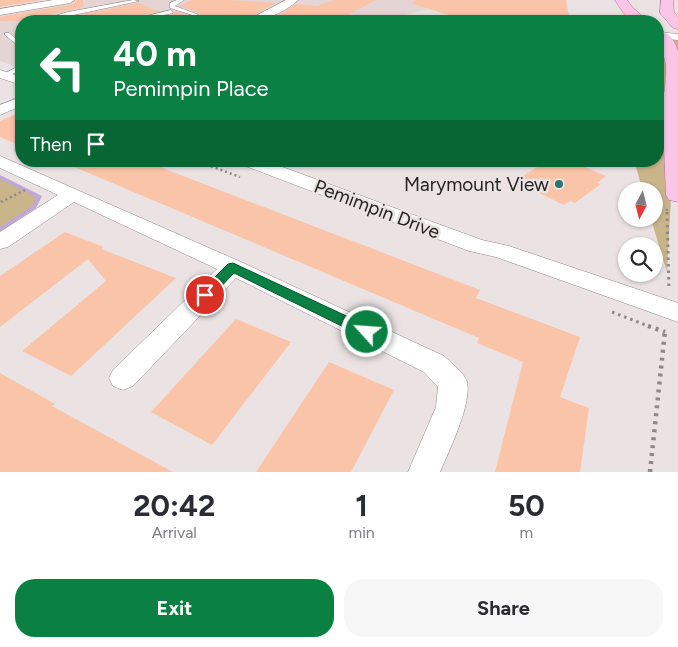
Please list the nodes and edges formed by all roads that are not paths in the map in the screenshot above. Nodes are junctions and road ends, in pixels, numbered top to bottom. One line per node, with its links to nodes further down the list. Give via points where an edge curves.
1 (70, 0): 7 (street)
2 (181, 0): 13 (lane, via 172,6)
3 (292, 0): 14 (street)
4 (621, 0): 15 (main road)
5 (667, 0): 16 (main road)
6 (136, 1): 10 (lane)
7 (46, 2): 8 (street); 10 (lane)
8 (0, 12)
9 (171, 12): 12 (lane)
10 (68, 14): 11 (lane)
11 (64, 15)
12 (157, 15)
13 (194, 15)
14 (264, 15)
15 (635, 15)
16 (664, 24)
17 (7, 34): 19 (lane)
18 (664, 35): 27 (main road, via 674,65 674,89 668,120 675,148)
19 (15, 41)
20 (15, 104): 21 (street)
21 (0, 110)
22 (0, 160): 24 (street)
23 (15, 167): 26 (street)
24 (15, 167)
25 (265, 167): 29 (street, Pemimpin Drive)
26 (73, 194): 28 (street); 30 (street)
27 (678, 195)
28 (0, 242)
29 (499, 255): 31 (street, Pemimpin Drive); 32 (street, Pemimpin Drive)
30 (233, 267): 33 (street); 34 (street, via 434,364 453,383 451,407)
31 (678, 312)
32 (678, 324)
33 (124, 378)
34 (424, 472)

